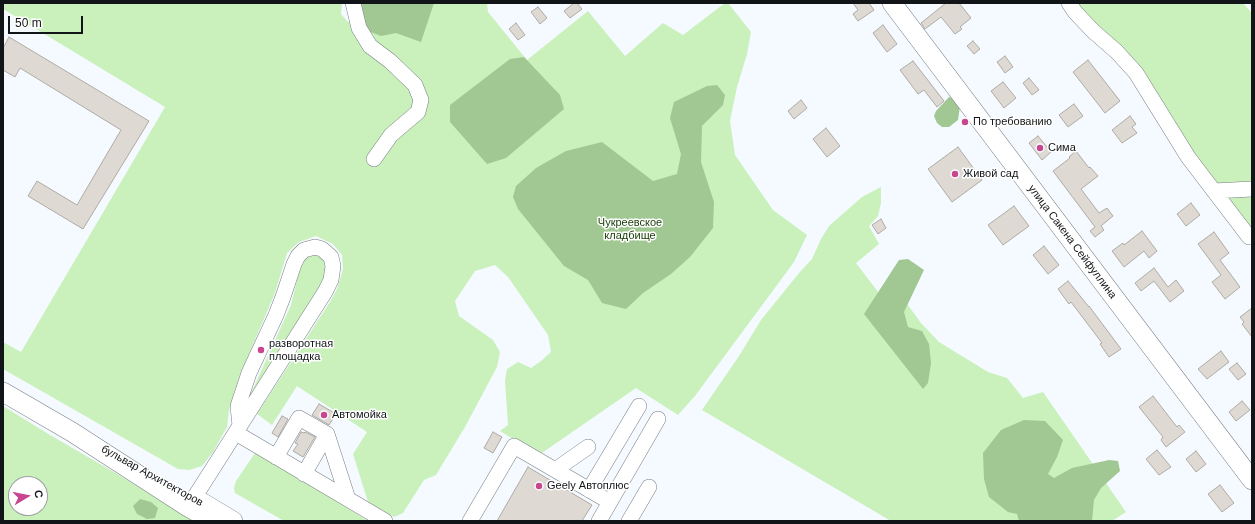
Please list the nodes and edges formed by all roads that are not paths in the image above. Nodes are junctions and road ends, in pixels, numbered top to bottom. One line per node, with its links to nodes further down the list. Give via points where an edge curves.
1 (353, 3): 4 (street, via 358,28 370,46 415,85 421,100 418,112 391,135)
2 (892, 3): 17 (main road, улица Сакена Сейфуллина)
3 (1069, 3): 6 (street, via 1093,31 1136,73 1188,157)
4 (374, 160)
5 (1252, 190): 6 (street)
6 (1214, 191): 7 (street)
7 (1249, 237)
8 (3, 392): 22 (main road, бульвар Архитекторов)
9 (639, 406): 19 (street)
10 (658, 419): 21 (street)
11 (238, 430): 11 (street, via 321,300 331,280 331,257 322,249 315,247 304,250 298,256 276,315 249,373 238,406); 14 (street); 22 (street)
12 (327, 434): 14 (street, via 299,418); 16 (street); 20 (street)
13 (588, 447): 15 (street)
14 (276, 457): 16 (street)
15 (555, 470): 19 (street); 26 (street, via 514,446)
16 (304, 474): 20 (street)
17 (1252, 480)
18 (649, 487): 28 (street)
19 (589, 490): 21 (street)
20 (348, 499): 25 (street)
21 (610, 502): 27 (street)
22 (191, 503): 23 (main road, бульвар Архитекторов); 24 (main road, бульвар Архитекторов)
23 (213, 521)
24 (233, 521)
25 (385, 521)
26 (470, 521)
27 (599, 521)
28 (629, 521)

